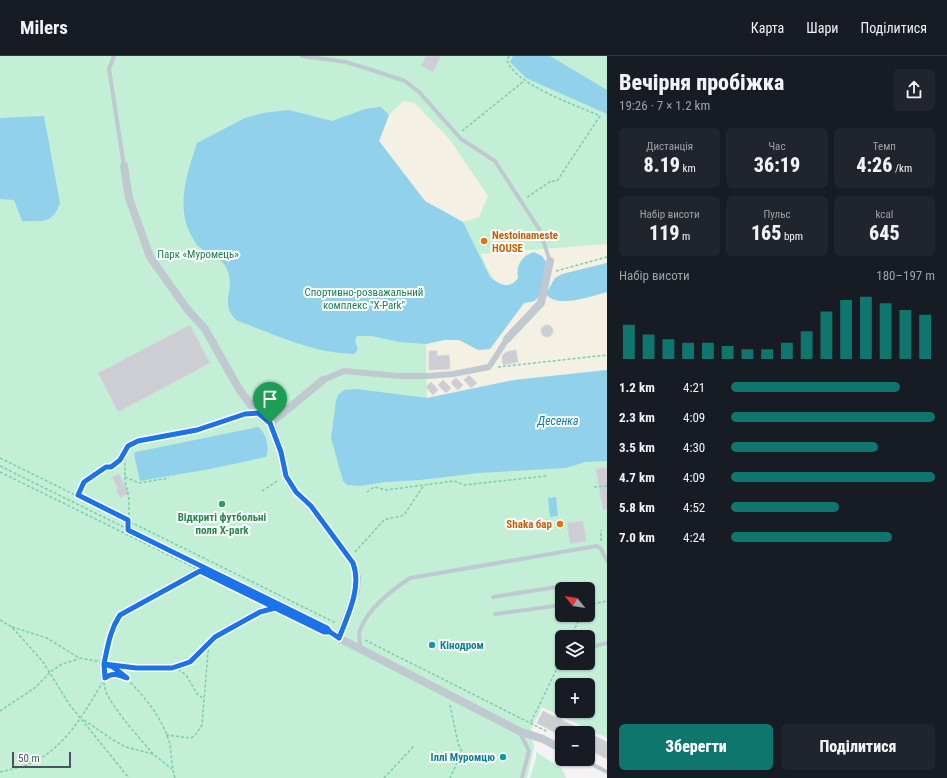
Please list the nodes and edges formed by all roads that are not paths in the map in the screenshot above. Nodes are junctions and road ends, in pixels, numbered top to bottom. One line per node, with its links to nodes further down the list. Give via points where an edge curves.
1 (114, 56): 3 (lane, via 109,69)
2 (302, 56): 4 (lane, via 346,62 405,81 419,92 458,135 495,161 539,229)
3 (124, 166): 7 (street, via 128,198 150,257 187,309 205,329 239,389 258,413)
4 (550, 261): 5 (street, via 541,303)
5 (507, 339): 6 (street, via 489,367 428,376 344,371)
6 (323, 380): 7 (street)
7 (270, 423): 14 (street, via 281,452 286,476 356,569 356,592)
8 (607, 560): 17 (lane, via 597,546 410,578 386,594 360,630)
9 (555, 587): 10 (lane)
10 (493, 597)
11 (555, 606): 12 (lane)
12 (495, 614)
13 (330, 632): 14 (lane)
14 (339, 638): 17 (street)
15 (607, 643): 16 (lane)
16 (595, 646)
17 (361, 649): 18 (street)
18 (518, 731): 19 (street); 22 (lane, via 529,751)
19 (555, 745)
20 (595, 766): 21 (lane)
21 (607, 772)
22 (522, 778)

